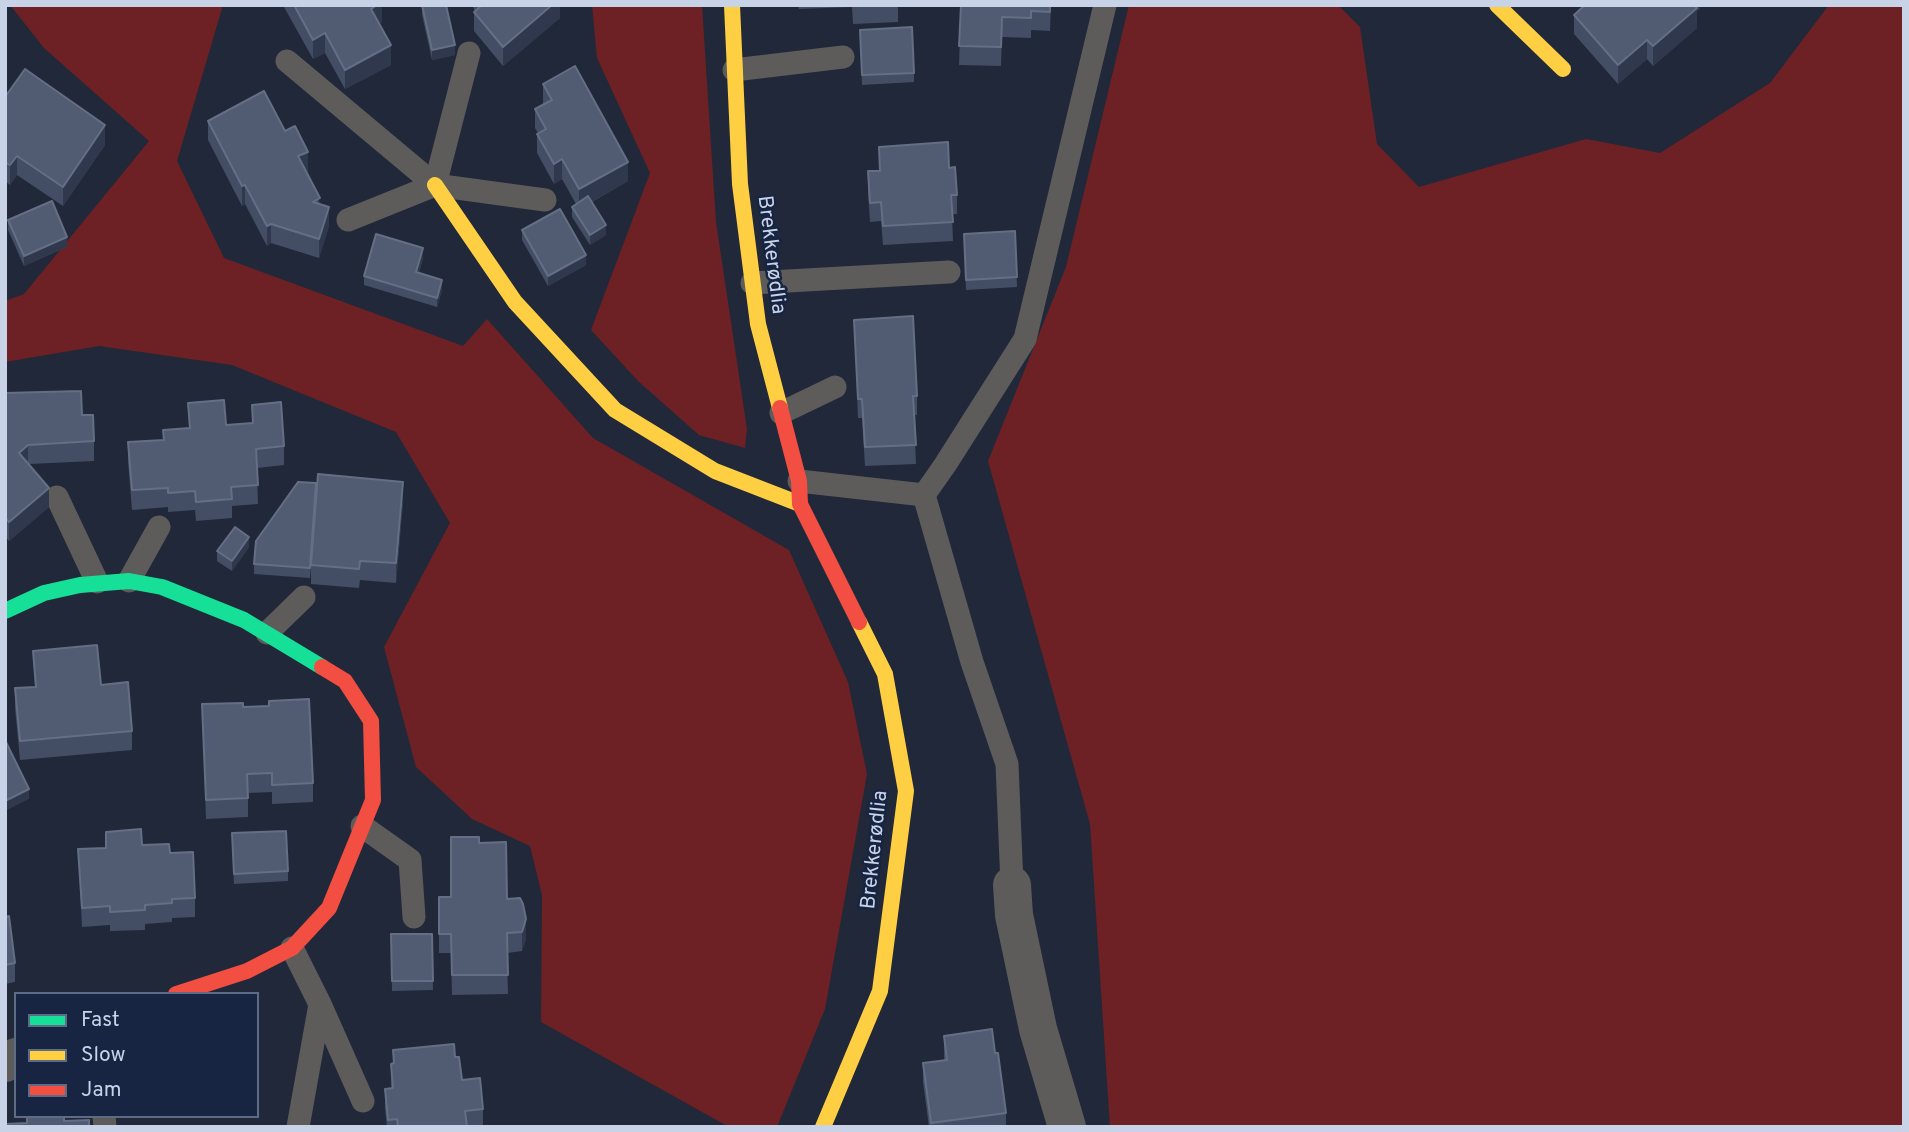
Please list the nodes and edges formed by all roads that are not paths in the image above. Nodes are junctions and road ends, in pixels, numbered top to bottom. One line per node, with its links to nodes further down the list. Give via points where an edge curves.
1 (732, 5): 8 (street, Brekkerødlia)
2 (1105, 5): 17 (lane, via 1025,339)
3 (1497, 5): 7 (street)
4 (469, 53): 9 (lane)
5 (843, 57): 8 (lane)
6 (287, 61): 9 (lane)
7 (1563, 69)
8 (734, 71): 13 (street, Brekkerødlia, via 740,184)
9 (435, 185): 10 (lane); 11 (lane); 16 (street, via 515,302 615,411 715,471)
10 (545, 200)
11 (348, 220)
12 (949, 272): 13 (lane)
13 (752, 284): 15 (street, Brekkerødlia)
14 (835, 387): 15 (lane)
15 (781, 413): 16 (street, Brekkerødlia)
16 (800, 493): 17 (lane); 32 (street, Brekkerødlia, via 885,674 906,791 880,991)
17 (924, 495): 26 (lane, via 1007,764)
18 (57, 497): 21 (lane)
19 (159, 527): 20 (lane)
20 (129, 581): 21 (street); 24 (street, via 162,587)
21 (97, 582): 23 (street, via 44,593)
22 (304, 597): 24 (lane)
23 (5, 611)
24 (267, 633): 25 (street, via 345,681 371,721 373,800)
25 (362, 826): 27 (lane, via 410,860); 28 (street, via 329,908)
26 (1012, 885): 34 (street, via 1038,1029)
27 (414, 917)
28 (292, 948): 29 (street, via 247,971); 30 (lane)
29 (182, 992)
30 (320, 1004): 31 (lane); 33 (lane)
31 (363, 1101)
32 (832, 1123)
33 (298, 1127)
34 (1067, 1127)

